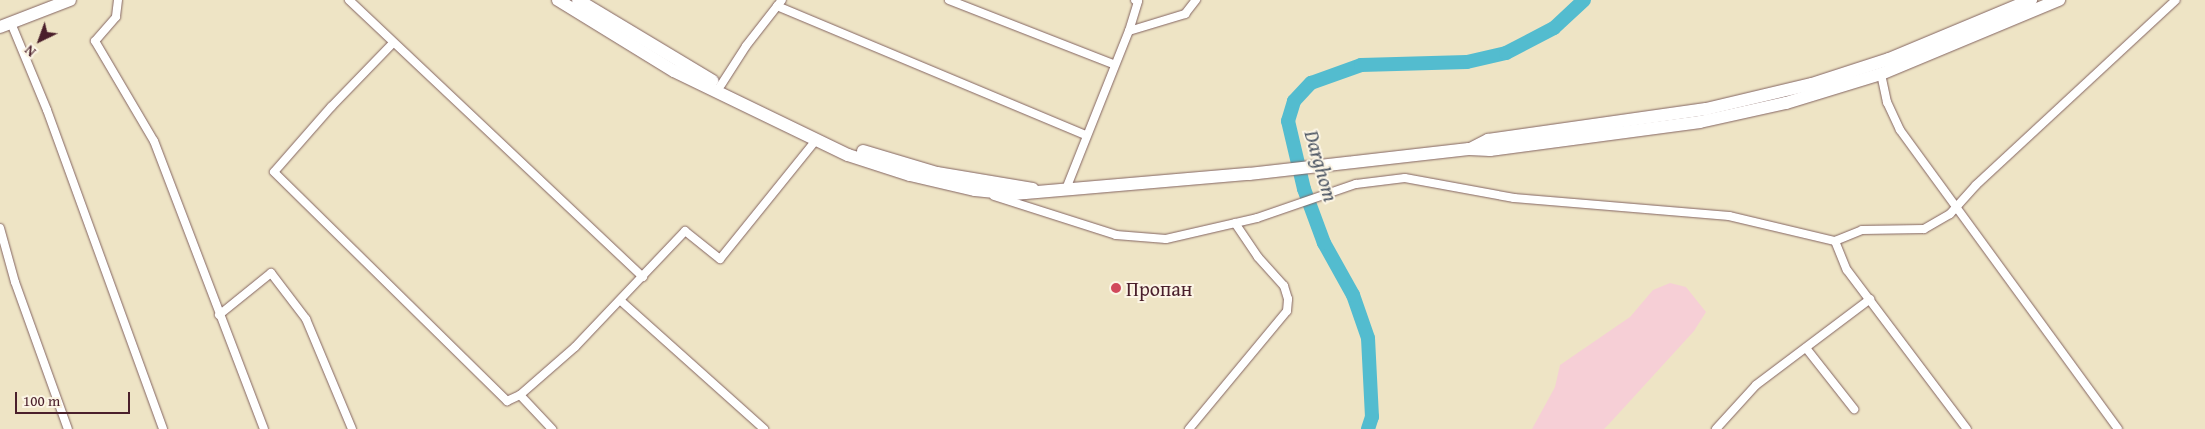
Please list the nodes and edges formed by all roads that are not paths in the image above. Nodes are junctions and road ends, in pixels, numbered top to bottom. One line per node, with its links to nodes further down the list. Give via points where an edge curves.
1 (70, 0): 14 (main road)
2 (118, 0): 33 (street, via 116,16 95,41 154,141)
3 (349, 0): 16 (street)
4 (558, 0): 21 (main road, via 674,71)
5 (578, 0): 19 (main road)
6 (948, 0): 17 (street)
7 (1135, 0): 15 (street, via 1138,1)
8 (1196, 0): 15 (street, via 1185,14)
9 (2031, 0): 22 (main road, via 1889,59 1812,84 1753,99 1634,121 1488,140)
10 (2059, 0): 13 (main road)
11 (2176, 0): 26 (street)
12 (779, 3): 19 (street); 20 (street)
13 (2040, 4): 18 (main road)
14 (5, 25): 38 (street, via 47,110)
15 (1130, 31): 17 (street)
16 (393, 43): 30 (street); 35 (street, via 274,172 506,401)
17 (1114, 64): 20 (street)
18 (1881, 74): 22 (main road, via 1786,103 1700,122 1490,150); 26 (street, via 1887,102 1900,130)
19 (721, 86): 25 (main road, via 815,134 862,151 943,174 1017,184)
20 (1086, 135): 23 (street)
21 (816, 140): 24 (main road, via 910,175); 30 (street, via 720,260 685,230)
22 (1469, 148): 23 (main road, via 1249,174)
23 (1066, 189): 25 (main road)
24 (975, 190): 25 (main road, via 1014,194); 27 (street, via 1116,235 1166,239)
25 (1035, 190)
26 (1956, 206): 29 (street, via 1950,214 1924,229 1862,230); 46 (street)
27 (1236, 223): 29 (street, via 1382,178 1423,180 1514,198 1728,216); 43 (street, via 1258,257 1284,286 1287,311)
28 (0, 228): 37 (street, via 14,282)
29 (1835, 241): 31 (street, via 1847,270)
30 (642, 277): 32 (street)
31 (1870, 299): 34 (street); 45 (street)
32 (621, 301): 35 (street); 42 (street)
33 (219, 315): 39 (street); 40 (street, via 271,274 306,319)
34 (1806, 348): 36 (street); 44 (street, via 1756,385)
35 (520, 395): 41 (street)
36 (1854, 409)
37 (68, 429)
38 (163, 429)
39 (264, 429)
40 (352, 429)
41 (552, 429)
42 (764, 429)
43 (1190, 429)
44 (1716, 429)
45 (1967, 429)
46 (2118, 429)

